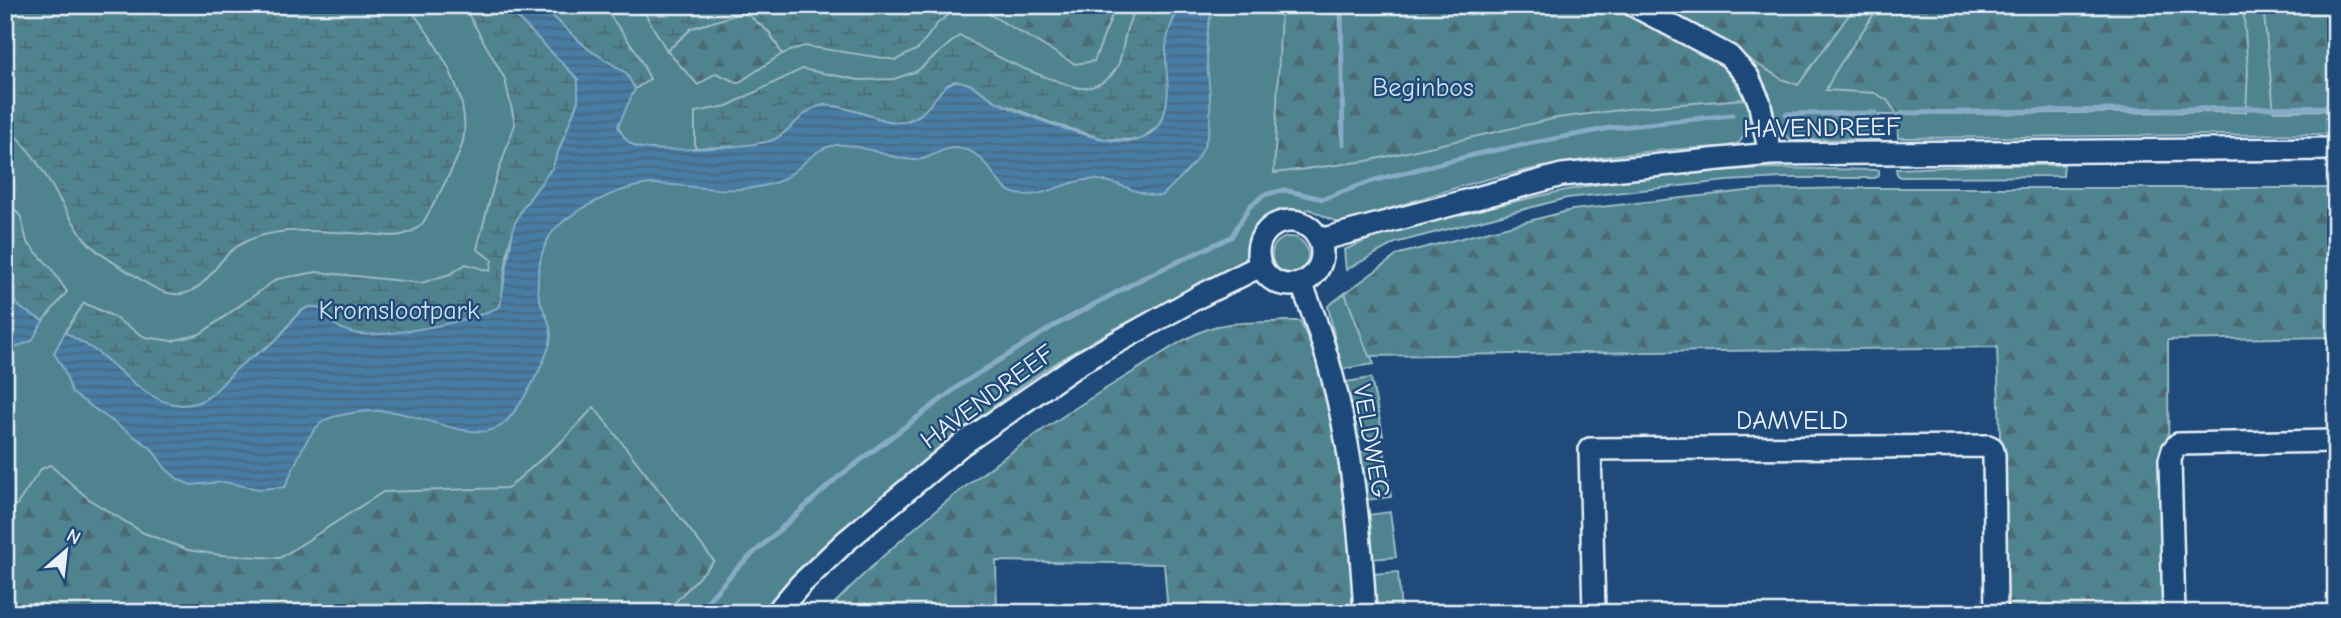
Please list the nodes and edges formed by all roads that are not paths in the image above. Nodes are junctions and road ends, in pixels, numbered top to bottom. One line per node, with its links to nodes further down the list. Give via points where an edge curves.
1 (1633, 5): 3 (street, via 1729,56 1748,77 1759,101)
2 (2336, 149): 3 (street, HAVENDREEF)
3 (1770, 154): 4 (street, HAVENDREEF, via 1562,175)
4 (1320, 240): 5 (street, via 1313,230 1294,221 1272,226 1259,244); 6 (street, via 1318,270)
5 (1260, 265): 6 (street, via 1282,285); 8 (street, HAVENDREEF, via 1080,363 961,445 845,542)
6 (1301, 284): 9 (street, VELDWEG, via 1325,350 1350,453)
7 (2336, 442): 12 (street, via 2178,444 2170,460)
8 (776, 613)
9 (1365, 613)
10 (1594, 613): 11 (street, DAMVELD, via 1590,449 1988,446 1994,455)
11 (1996, 613)
12 (2174, 613)

